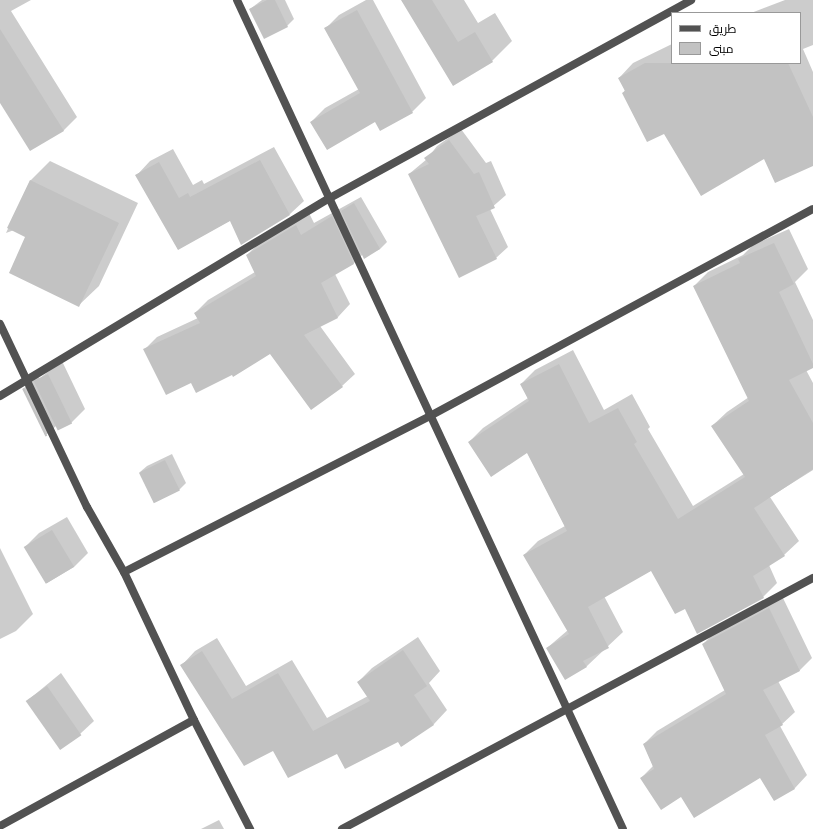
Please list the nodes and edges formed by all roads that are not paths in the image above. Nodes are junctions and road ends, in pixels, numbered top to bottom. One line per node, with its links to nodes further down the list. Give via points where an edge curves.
1 (237, 0): 3 (street)
2 (691, 0): 3 (street)
3 (328, 200): 6 (street); 8 (street)
4 (813, 209): 8 (street)
5 (0, 324): 6 (street)
6 (27, 380): 7 (street); 9 (street, via 87,507)
7 (0, 396)
8 (430, 416): 9 (street); 11 (street)
9 (124, 572): 12 (street)
10 (813, 578): 11 (street)
11 (566, 708): 15 (street); 16 (street)
12 (194, 720): 13 (street); 14 (street)
13 (0, 826)
14 (250, 829)
15 (342, 829)
16 (622, 829)

